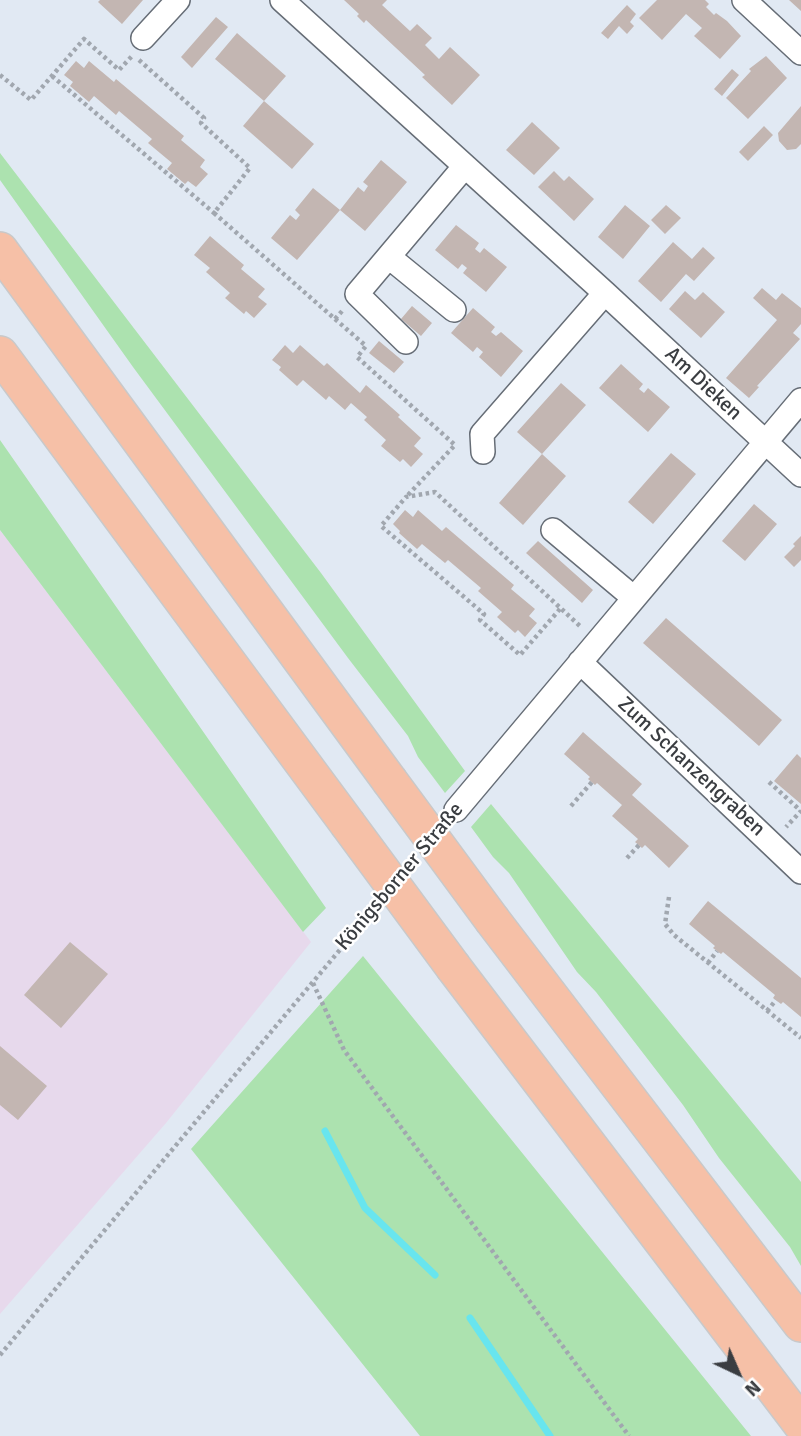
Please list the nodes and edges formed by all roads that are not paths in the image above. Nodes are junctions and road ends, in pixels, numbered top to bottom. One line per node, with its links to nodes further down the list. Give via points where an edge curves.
1 (178, 0): 4 (street)
2 (282, 0): 6 (street, Am Dieken)
3 (744, 0): 5 (street)
4 (144, 38)
5 (801, 53)
6 (465, 166): 8 (street); 9 (street, Am Dieken)
7 (0, 250): 22 (highway, bridge, via 494,921)
8 (389, 257): 10 (street); 11 (street, via 357,294)
9 (605, 293): 14 (street, Am Dieken); 15 (street, via 482,434)
10 (454, 310)
11 (406, 342)
12 (0, 354): 23 (highway, bridge, via 454,968)
13 (801, 400): 14 (street, Königsborner Straße)
14 (765, 442): 16 (street, Am Dieken); 18 (street, Königsborner Straße)
15 (483, 452)
16 (801, 475)
17 (553, 530): 18 (street)
18 (634, 598): 19 (street, Königsborner Straße)
19 (580, 662): 20 (street, Königsborner Straße); 21 (street, Zum Schanzengraben)
20 (456, 810)
21 (801, 872)
22 (801, 1324)
23 (801, 1424)

